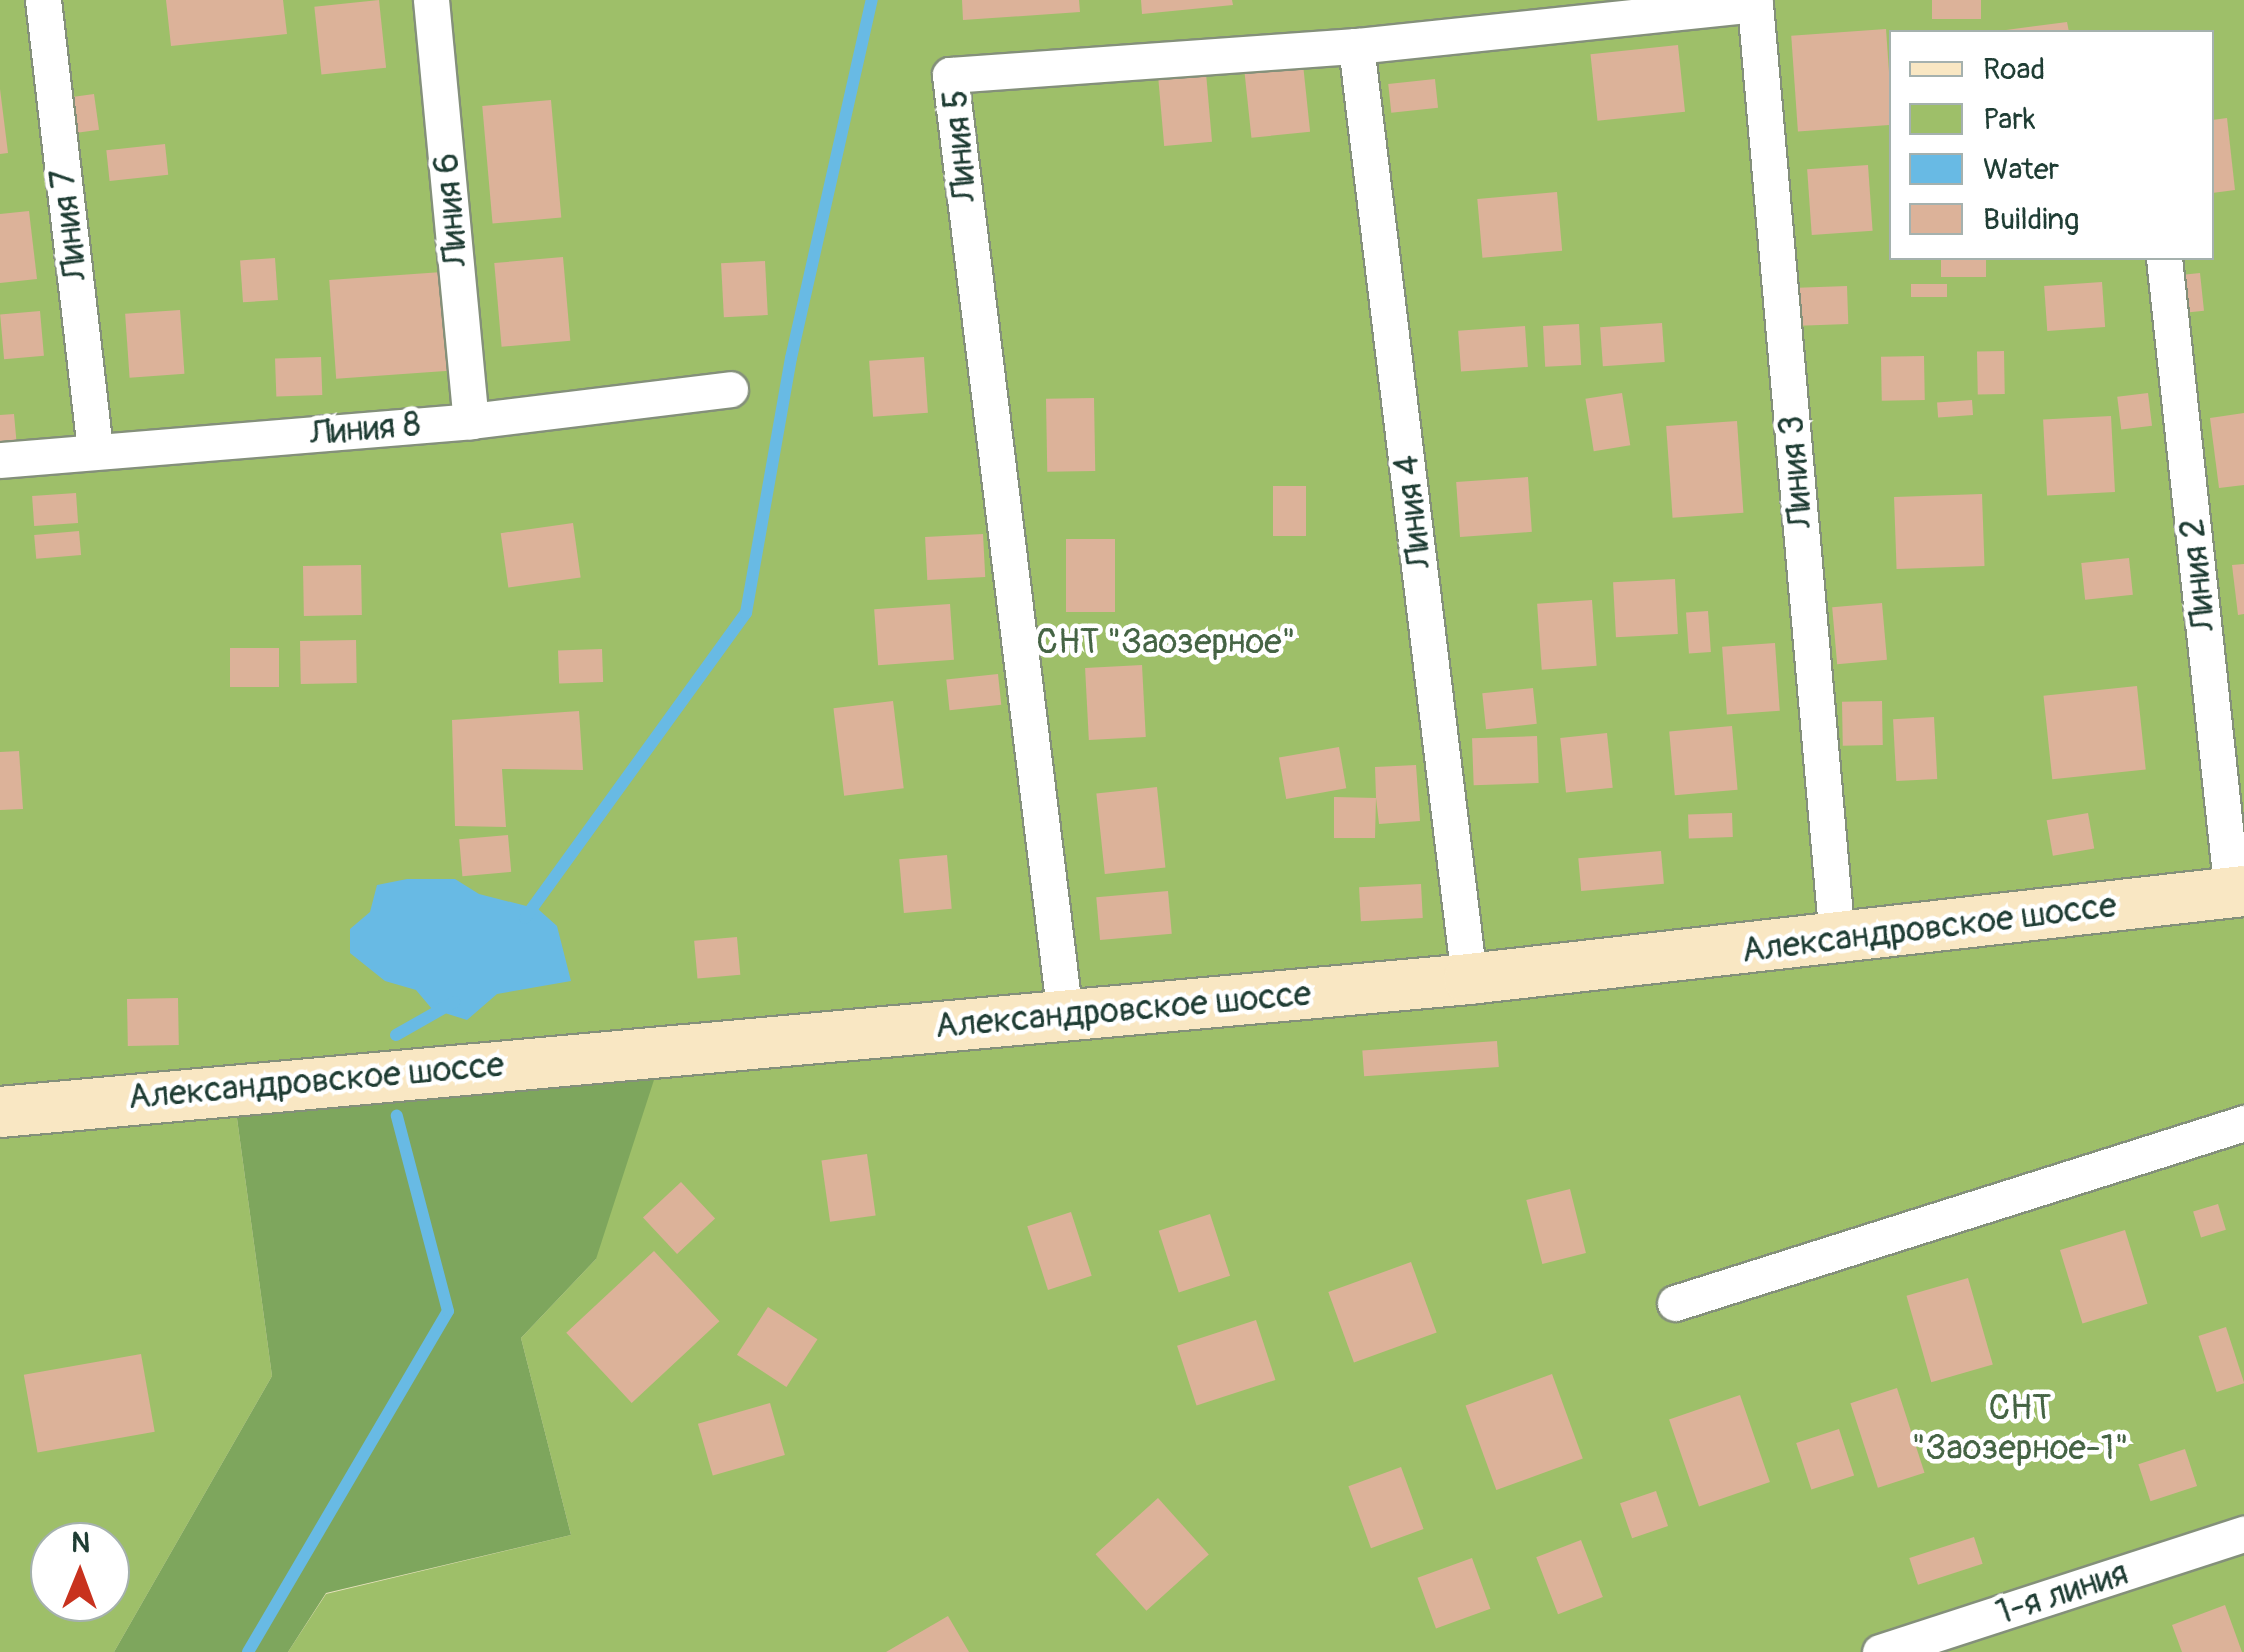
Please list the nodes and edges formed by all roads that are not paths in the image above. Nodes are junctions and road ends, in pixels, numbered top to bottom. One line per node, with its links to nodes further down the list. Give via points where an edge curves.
1 (43, 0): 8 (street, Линия 7)
2 (431, 0): 7 (street, Линия 6)
3 (1755, 4): 4 (street, Линия 5); 11 (street, Линия 3)
4 (1356, 46): 12 (street, Линия 4); 13 (street, Линия 5, via 950,76)
5 (2164, 260): 10 (street, Линия 2)
6 (730, 389): 7 (street, Линия 8)
7 (472, 420): 8 (street, Линия 8)
8 (95, 450): 9 (street, Линия 8)
9 (0, 460)
10 (2238, 892): 11 (street, Александровское шоссе)
11 (1836, 940): 12 (street, Александровское шоссе)
12 (1469, 979): 13 (street, Александровское шоссе)
13 (1064, 1016): 14 (street, Александровское шоссе)
14 (0, 1112)
15 (2244, 1123): 16 (street)
16 (1675, 1303)
17 (2244, 1534): 18 (street, 1-я линия)
18 (1880, 1652)

